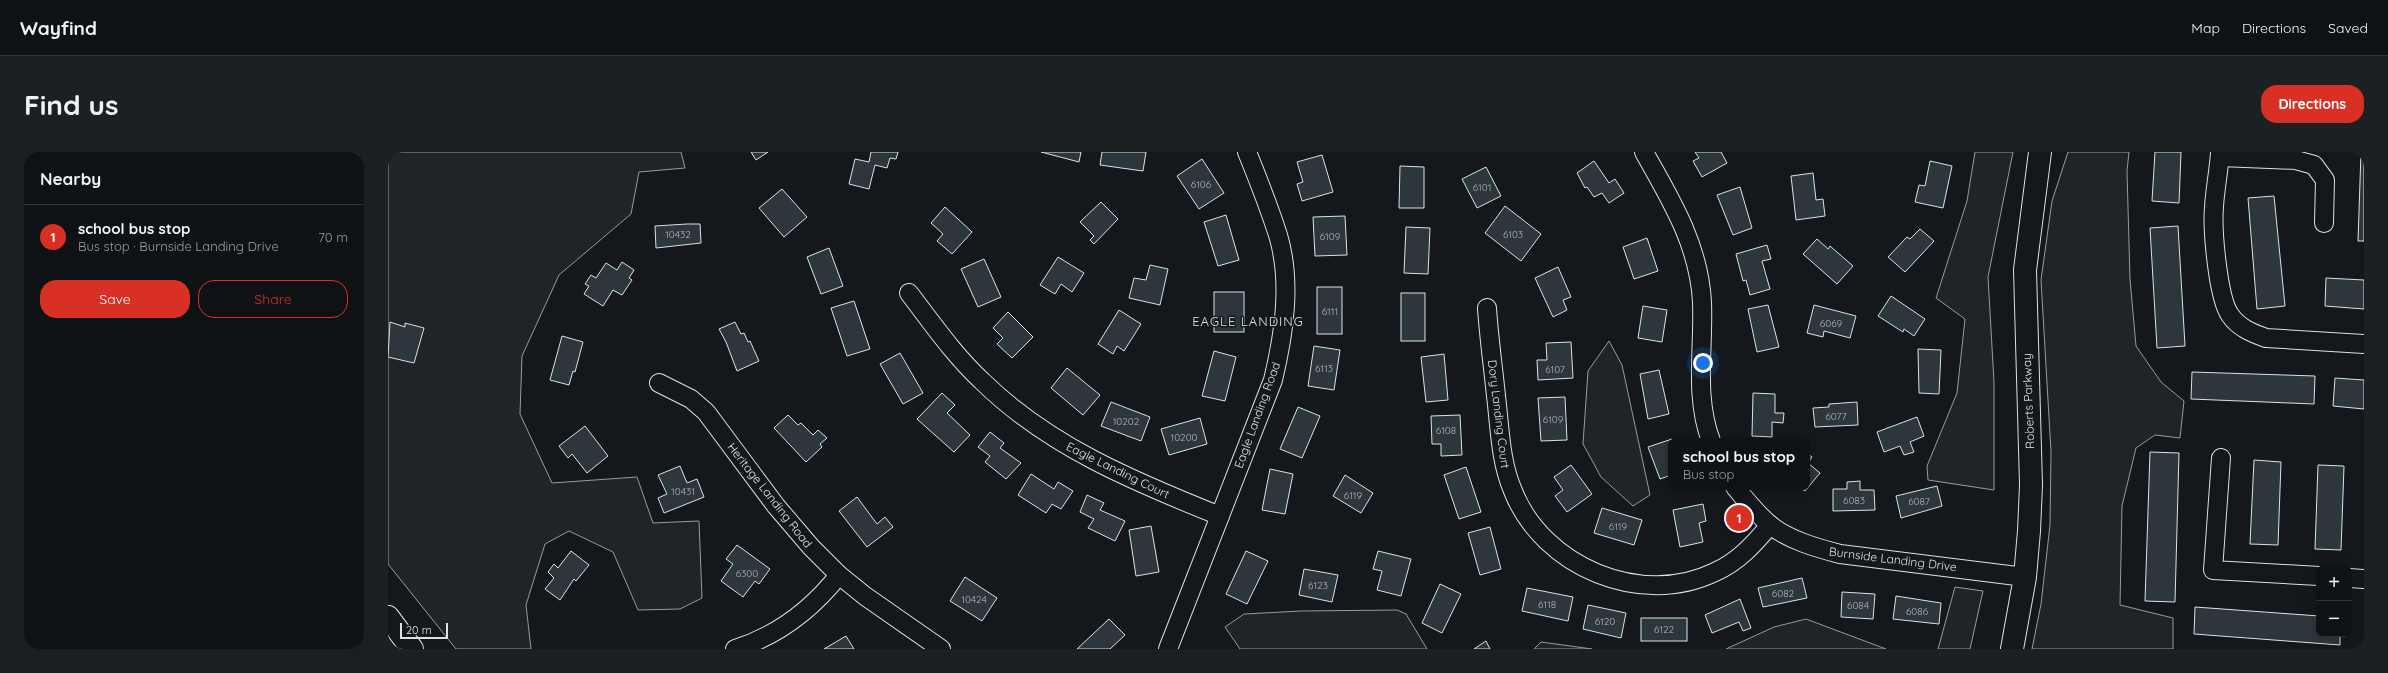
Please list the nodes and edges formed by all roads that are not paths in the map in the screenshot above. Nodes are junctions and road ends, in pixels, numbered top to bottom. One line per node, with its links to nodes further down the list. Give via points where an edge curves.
1 (1247, 152): 13 (street, Eagle Landing Road, via 1278,236 1284,284 1284,324 1272,380)
2 (1644, 152): 10 (street, via 1682,223 1698,272 1702,330 1700,389)
3 (2040, 152): 17 (main road, Roberts Parkway, via 2025,270 2032,485)
4 (2220, 154): 5 (street, via 2296,160 2314,164 2325,180); 8 (street, via 2214,216 2221,296 2230,315 2237,324 2251,333 2266,338)
5 (2324, 223)
6 (909, 293): 13 (street, Eagle Landing Court, via 966,365 1026,419 1087,457)
7 (1487, 308): 14 (street, Dory Landing Court, via 1506,470 1522,509 1547,542 1570,560 1608,578 1638,584 1669,585 1702,578 1728,566 1746,552)
8 (2364, 344)
9 (660, 383): 15 (street, Heritage Landing Road, via 691,399 706,412 776,506)
10 (1710, 438)
11 (2221, 458): 16 (street, via 2213,570)
12 (1738, 490): 14 (street, Burnside Landing Drive)
13 (1220, 516): 24 (street, Eagle Landing Road)
14 (1770, 525): 17 (street, Burnside Landing Drive, via 1795,539 1840,554)
15 (839, 575): 22 (street, via 826,592 788,624 771,635); 23 (street, Heritage Landing Road)
16 (2316, 576)
17 (2025, 577): 25 (main road, Roberts Parkway)
18 (2352, 578): 19 (street)
19 (2364, 579)
20 (388, 617): 21 (main road)
21 (412, 649)
22 (735, 649)
23 (941, 649)
24 (1168, 649)
25 (2012, 649)

